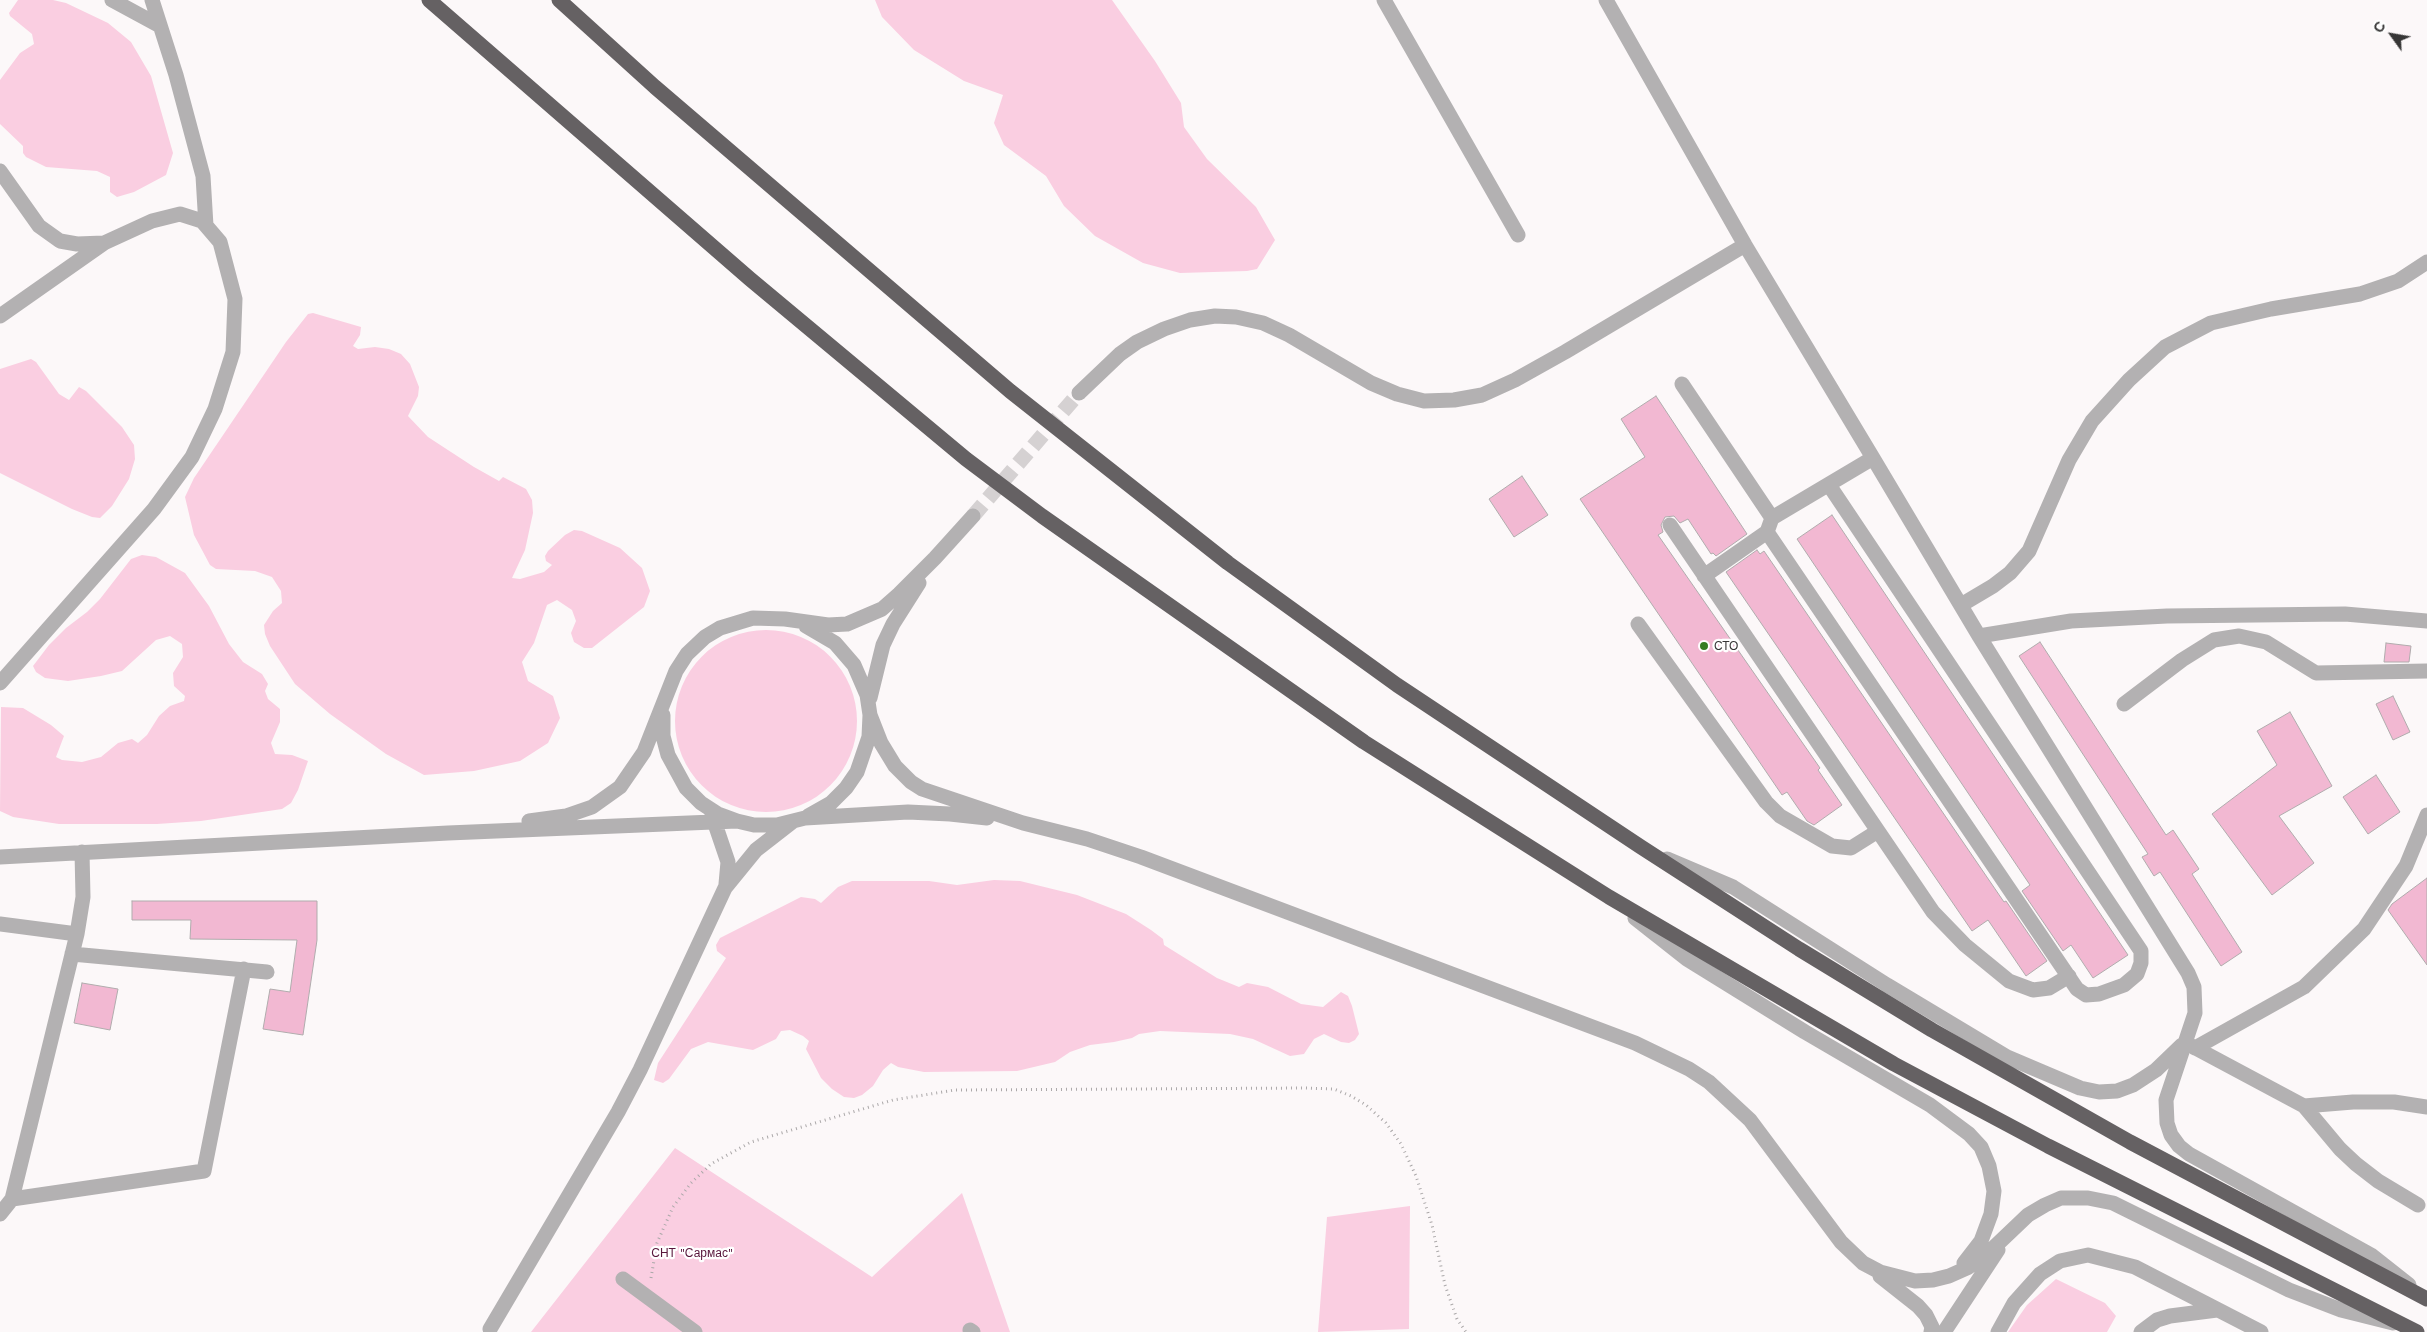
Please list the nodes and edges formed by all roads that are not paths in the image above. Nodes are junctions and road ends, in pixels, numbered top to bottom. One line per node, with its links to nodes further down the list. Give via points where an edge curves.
1 (112, 0): 7 (street)
2 (152, 0): 7 (street)
3 (429, 0): 48 (highway, via 750,279 981,470 1364,742)
4 (559, 0): 43 (highway, via 939,331 1087,454 1228,563 1397,685)
5 (1385, 0): 10 (street)
6 (1606, 0): 12 (street)
7 (160, 26): 9 (street, via 203,176)
8 (0, 171): 11 (street, via 38,226 60,241)
9 (206, 226): 11 (street, via 202,221 180,214 152,221); 30 (street, via 220,242 235,299 233,352 215,409 192,457 154,509)
10 (1518, 235)
11 (104, 244): 14 (street)
12 (1745, 245): 16 (street, via 1565,352 1482,394 1454,400 1424,401 1397,394 1263,323 1215,316 1190,320 1137,342); 17 (street)
13 (2427, 262): 24 (street, via 2398,281 2360,294 2211,323 2164,347 2092,421 2069,460 2029,551 2010,573)
14 (0, 316)
15 (1682, 384): 21 (street)
16 (1079, 393)
17 (1873, 458): 18 (street); 24 (street)
18 (1829, 485): 21 (street); 54 (street, via 2141,951 2137,974 2124,985 2099,994 2086,995)
19 (973, 516): 22 (street)
20 (1670, 525): 23 (street)
21 (1770, 525): 23 (street); 54 (street)
22 (935, 558): 25 (street, via 882,609 861,618 846,624 828,625); 33 (street, via 883,645 871,688)
23 (1704, 576): 40 (street)
24 (1961, 605): 28 (street)
25 (785, 619): 31 (street, via 739,621 705,637 687,654); 33 (street, via 816,630 844,652 863,682)
26 (2427, 621): 28 (street, via 2345,614 2167,616 2071,621)
27 (1638, 624): 40 (street, via 1766,802 1780,816 1832,846 1851,848)
28 (1979, 636): 55 (street, via 2188,973 2194,987 2195,1013)
29 (2427, 671): 32 (street, via 2316,673 2266,642 2239,636 2214,640)
30 (0, 682)
31 (667, 691): 34 (street, via 663,736 668,755 686,788); 41 (street, via 644,752 620,787 592,808 566,816)
32 (2124, 704)
33 (870, 710): 36 (street, via 869,737 857,772 831,803); 39 (street, via 888,755 911,782 944,798)
34 (702, 803): 37 (street); 38 (street)
35 (2427, 815): 46 (street)
36 (798, 820): 37 (street, via 777,825); 39 (street, via 908,812); 47 (street, via 756,850)
37 (736, 821): 38 (street)
38 (715, 822): 41 (street); 47 (street, via 728,862)
39 (1023, 823): 62 (street, via 1141,857 1635,1043 1689,1068 1750,1120 1841,1242)
40 (1878, 831): 54 (street, via 1933,912 1965,945 2009,981 2033,990 2049,988)
41 (448, 833): 44 (street)
42 (2427, 847): 46 (street)
43 (1641, 848): 55 (street, via 1732,888 2007,1057 2080,1088 2117,1091 2133,1085); 65 (highway, via 1808,954 2004,1072)
44 (82, 852): 45 (street); 50 (street, via 83,897)
45 (0, 857)
46 (2406, 866): 55 (street, via 2364,929 2304,987)
47 (725, 888): 67 (street, via 618,1112)
48 (1609, 897): 63 (street, via 1687,960 1930,1105 1981,1147 1994,1191 1991,1214 1981,1241 1969,1260); 68 (highway, via 1903,1068 2048,1146)
49 (0, 924): 50 (street)
50 (77, 934): 51 (street)
51 (72, 954): 52 (street); 58 (street)
52 (244, 970): 53 (street); 58 (street, via 204,1171)
53 (267, 972)
54 (2068, 976)
55 (2190, 1045): 56 (street); 65 (street, via 2166,1100 2167,1123 2179,1146 2209,1166 2371,1255)
56 (2304, 1106): 57 (street, via 2394,1102); 59 (street, via 2356,1164)
57 (2427, 1107)
58 (12, 1199): 60 (street)
59 (2418, 1204)
60 (0, 1214)
61 (2008, 1234): 63 (street, via 1980,1259); 68 (street, via 2028,1215 2061,1198 2088,1198 2113,1203 2289,1290 2340,1310); 71 (street)
62 (1863, 1263): 63 (street, via 1894,1277 1915,1281); 70 (street, via 1918,1306 1932,1327)
63 (1949, 1276)
64 (623, 1279): 69 (street)
65 (2426, 1298)
66 (2217, 1310): 72 (street, via 2136,1267 2088,1255 2060,1261 2040,1274 2014,1303); 73 (street, via 2170,1316 2157,1320); 74 (street)
67 (490, 1329)
68 (2412, 1330)
69 (696, 1332)
70 (1931, 1332)
71 (1944, 1332)
72 (1998, 1332)
73 (2141, 1332)
74 (2261, 1332)

